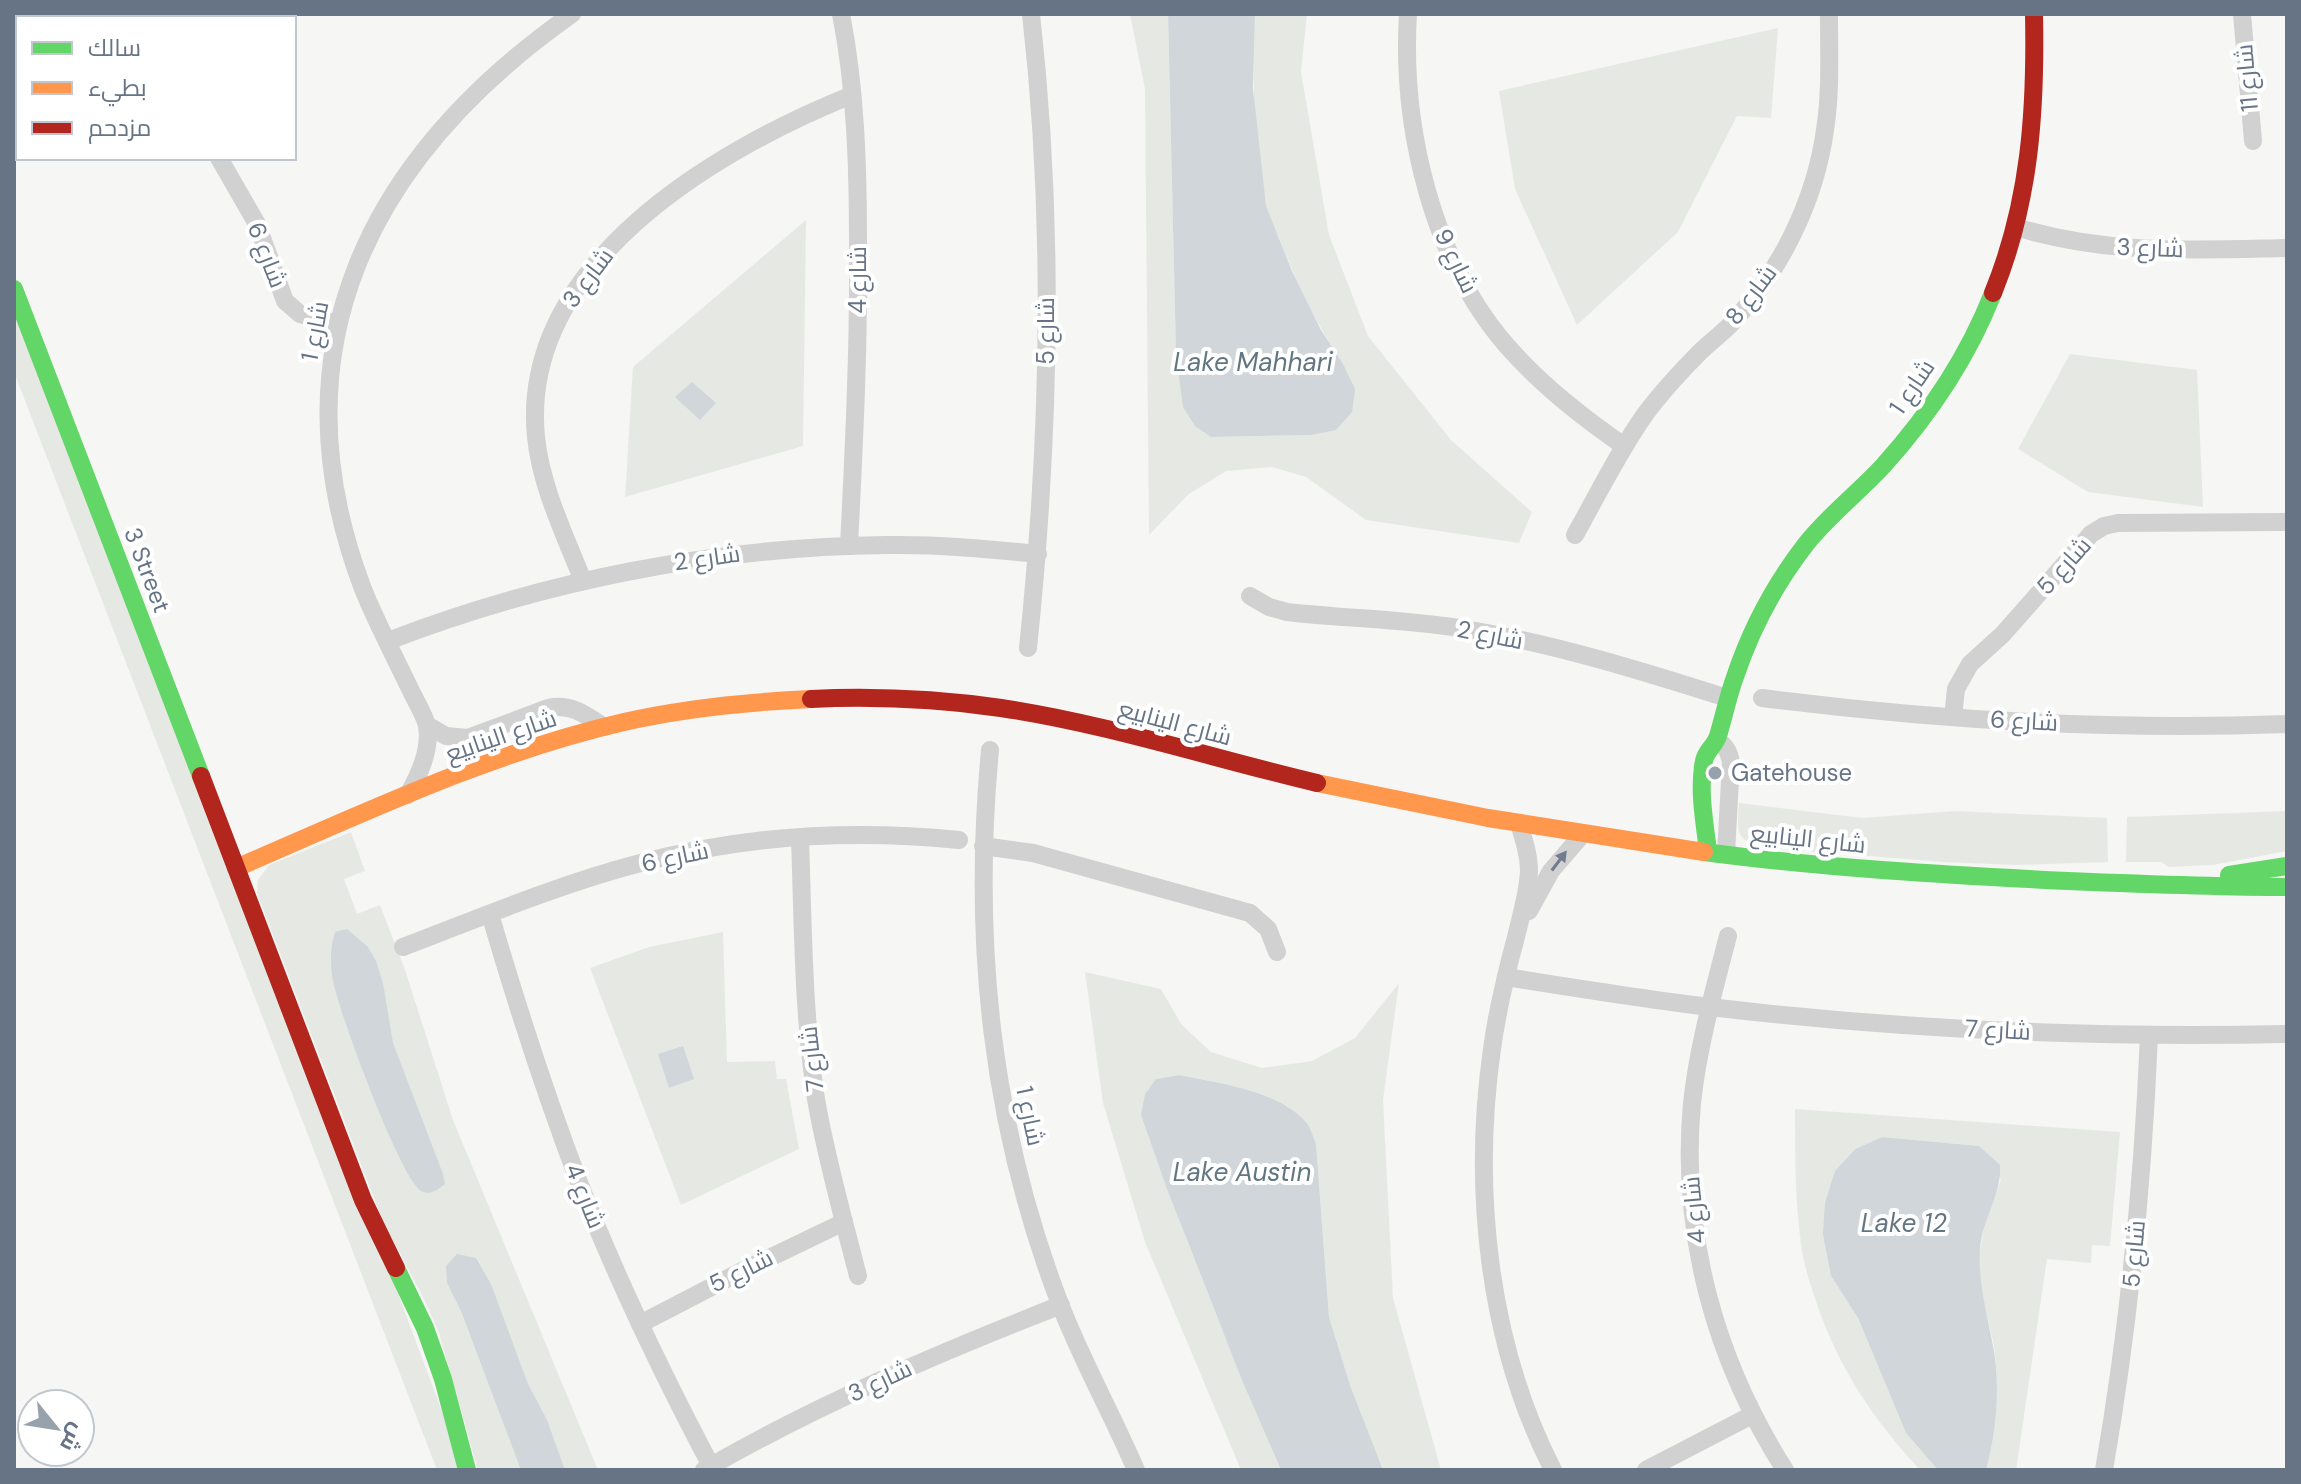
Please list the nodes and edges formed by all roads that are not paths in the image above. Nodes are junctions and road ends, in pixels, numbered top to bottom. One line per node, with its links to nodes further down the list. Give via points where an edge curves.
1 (572, 14): 14 (street, شارع 1, via 477,91 414,161 363,251)
2 (841, 14): 8 (street, شارع 4)
3 (1031, 14): 19 (street, شارع 5, via 1046,243)
4 (1408, 14): 15 (street, شارع 9, via 1407,88 1413,132 1437,224 1457,267 1506,345 1543,384)
5 (1829, 14): 15 (street, شارع 8, via 1825,130 1815,177 1792,236 1762,286 1672,382)
6 (2034, 14): 11 (street, شارع 1, via 2034,116)
7 (2242, 14): 9 (street, شارع 11)
8 (852, 95): 18 (street, شارع 4, via 858,283); 20 (street, شارع 3, via 756,140 701,173 619,238 566,302 547,343 537,390 536,437 546,486)
9 (2253, 141)
10 (220, 160): 14 (street, شارع 6, via 257,224 285,301 300,314)
11 (2016, 227): 12 (street, شارع 3, via 2119,248); 24 (street, شارع 1, via 1979,324 1948,379 1905,439 1793,561 1757,620)
12 (2287, 248)
13 (14, 289): 40 (street, 3 Street)
14 (338, 324): 22 (street, شارع 1, via 329,386 335,485 346,539)
15 (1624, 446): 17 (street, شارع 8)
16 (2287, 522): 26 (street, شارع 5, via 2104,526 1970,664 1956,689)
17 (1575, 535)
18 (849, 546): 19 (street, شارع 2); 20 (street, شارع 2, via 713,556)
19 (1038, 554): 23 (street, شارع 5)
20 (583, 581): 22 (street, شارع 2)
21 (1250, 596): 24 (street, شارع 2, via 1287,612 1413,622 1538,644)
22 (388, 641): 28 (street, شارع 1)
23 (1028, 648)
24 (1727, 698): 30 (street, شارع 1)
25 (1762, 698): 26 (street, شارع 6)
26 (1953, 717): 27 (street, شارع 6, via 2133,725)
27 (2287, 724)
28 (427, 725): 29 (street, via 446,736 468,738 562,707); 32 (street, via 426,751)
29 (604, 727): 32 (street, شارع الينابيع); 33 (street, شارع الينابيع, via 673,713 814,699 955,703 1092,726 1307,781)
30 (1717, 740): 38 (street, شارع 1, via 1703,762); 38 (street, via 1731,762)
31 (990, 750): 37 (street, شارع 1)
32 (408, 795): 40 (street, شارع الينابيع)
33 (1519, 824): 34 (street, شارع الينابيع); 45 (street, via 1529,874)
34 (1581, 836): 38 (street, شارع الينابيع); 45 (street, one-way to 34, via 1551,871)
35 (800, 838): 36 (street, شارع 6, via 891,835); 43 (street, شارع 6, via 724,846 632,865); 52 (street, شارع 7, via 812,1066)
36 (959, 840)
37 (983, 846): 47 (street, via 1055,859 1250,913 1268,929); 54 (street, شارع 1, via 983,947 996,1066 1022,1190)
38 (1717, 853): 41 (street, شارع الينابيع, via 1903,873)
39 (2287, 866): 41 (street, شارع الينابيع)
40 (236, 868): 58 (street, 3 Street, via 363,1200 425,1328)
41 (2123, 883): 42 (street, شارع الينابيع)
42 (2287, 887)
43 (490, 914): 46 (street, شارع 6); 55 (street, شارع 4, via 560,1131)
44 (1728, 936): 49 (street, شارع 4)
45 (1515, 939): 48 (street)
46 (403, 947)
47 (1277, 952)
48 (1506, 977): 49 (street); 60 (street, via 1486,1110 1487,1232 1516,1375)
49 (1710, 1007): 51 (street, شارع 7, via 1958,1029); 56 (street, شارع 4, via 1693,1100 1694,1226 1717,1329)
50 (2287, 1034): 51 (street, شارع 7)
51 (2149, 1035): 63 (street, شارع 5, via 2134,1267)
52 (844, 1222): 53 (street, شارع 7); 55 (street, شارع 5)
53 (858, 1276)
54 (1061, 1305): 57 (street, شارع 3, via 876,1383); 59 (street, شارع 1)
55 (640, 1324): 57 (street, شارع 4)
56 (1752, 1415): 61 (street); 62 (street, شارع 4)
57 (708, 1468)
58 (467, 1470)
59 (1136, 1470)
60 (1553, 1470)
61 (1646, 1470)
62 (1785, 1470)
63 (2104, 1470)

